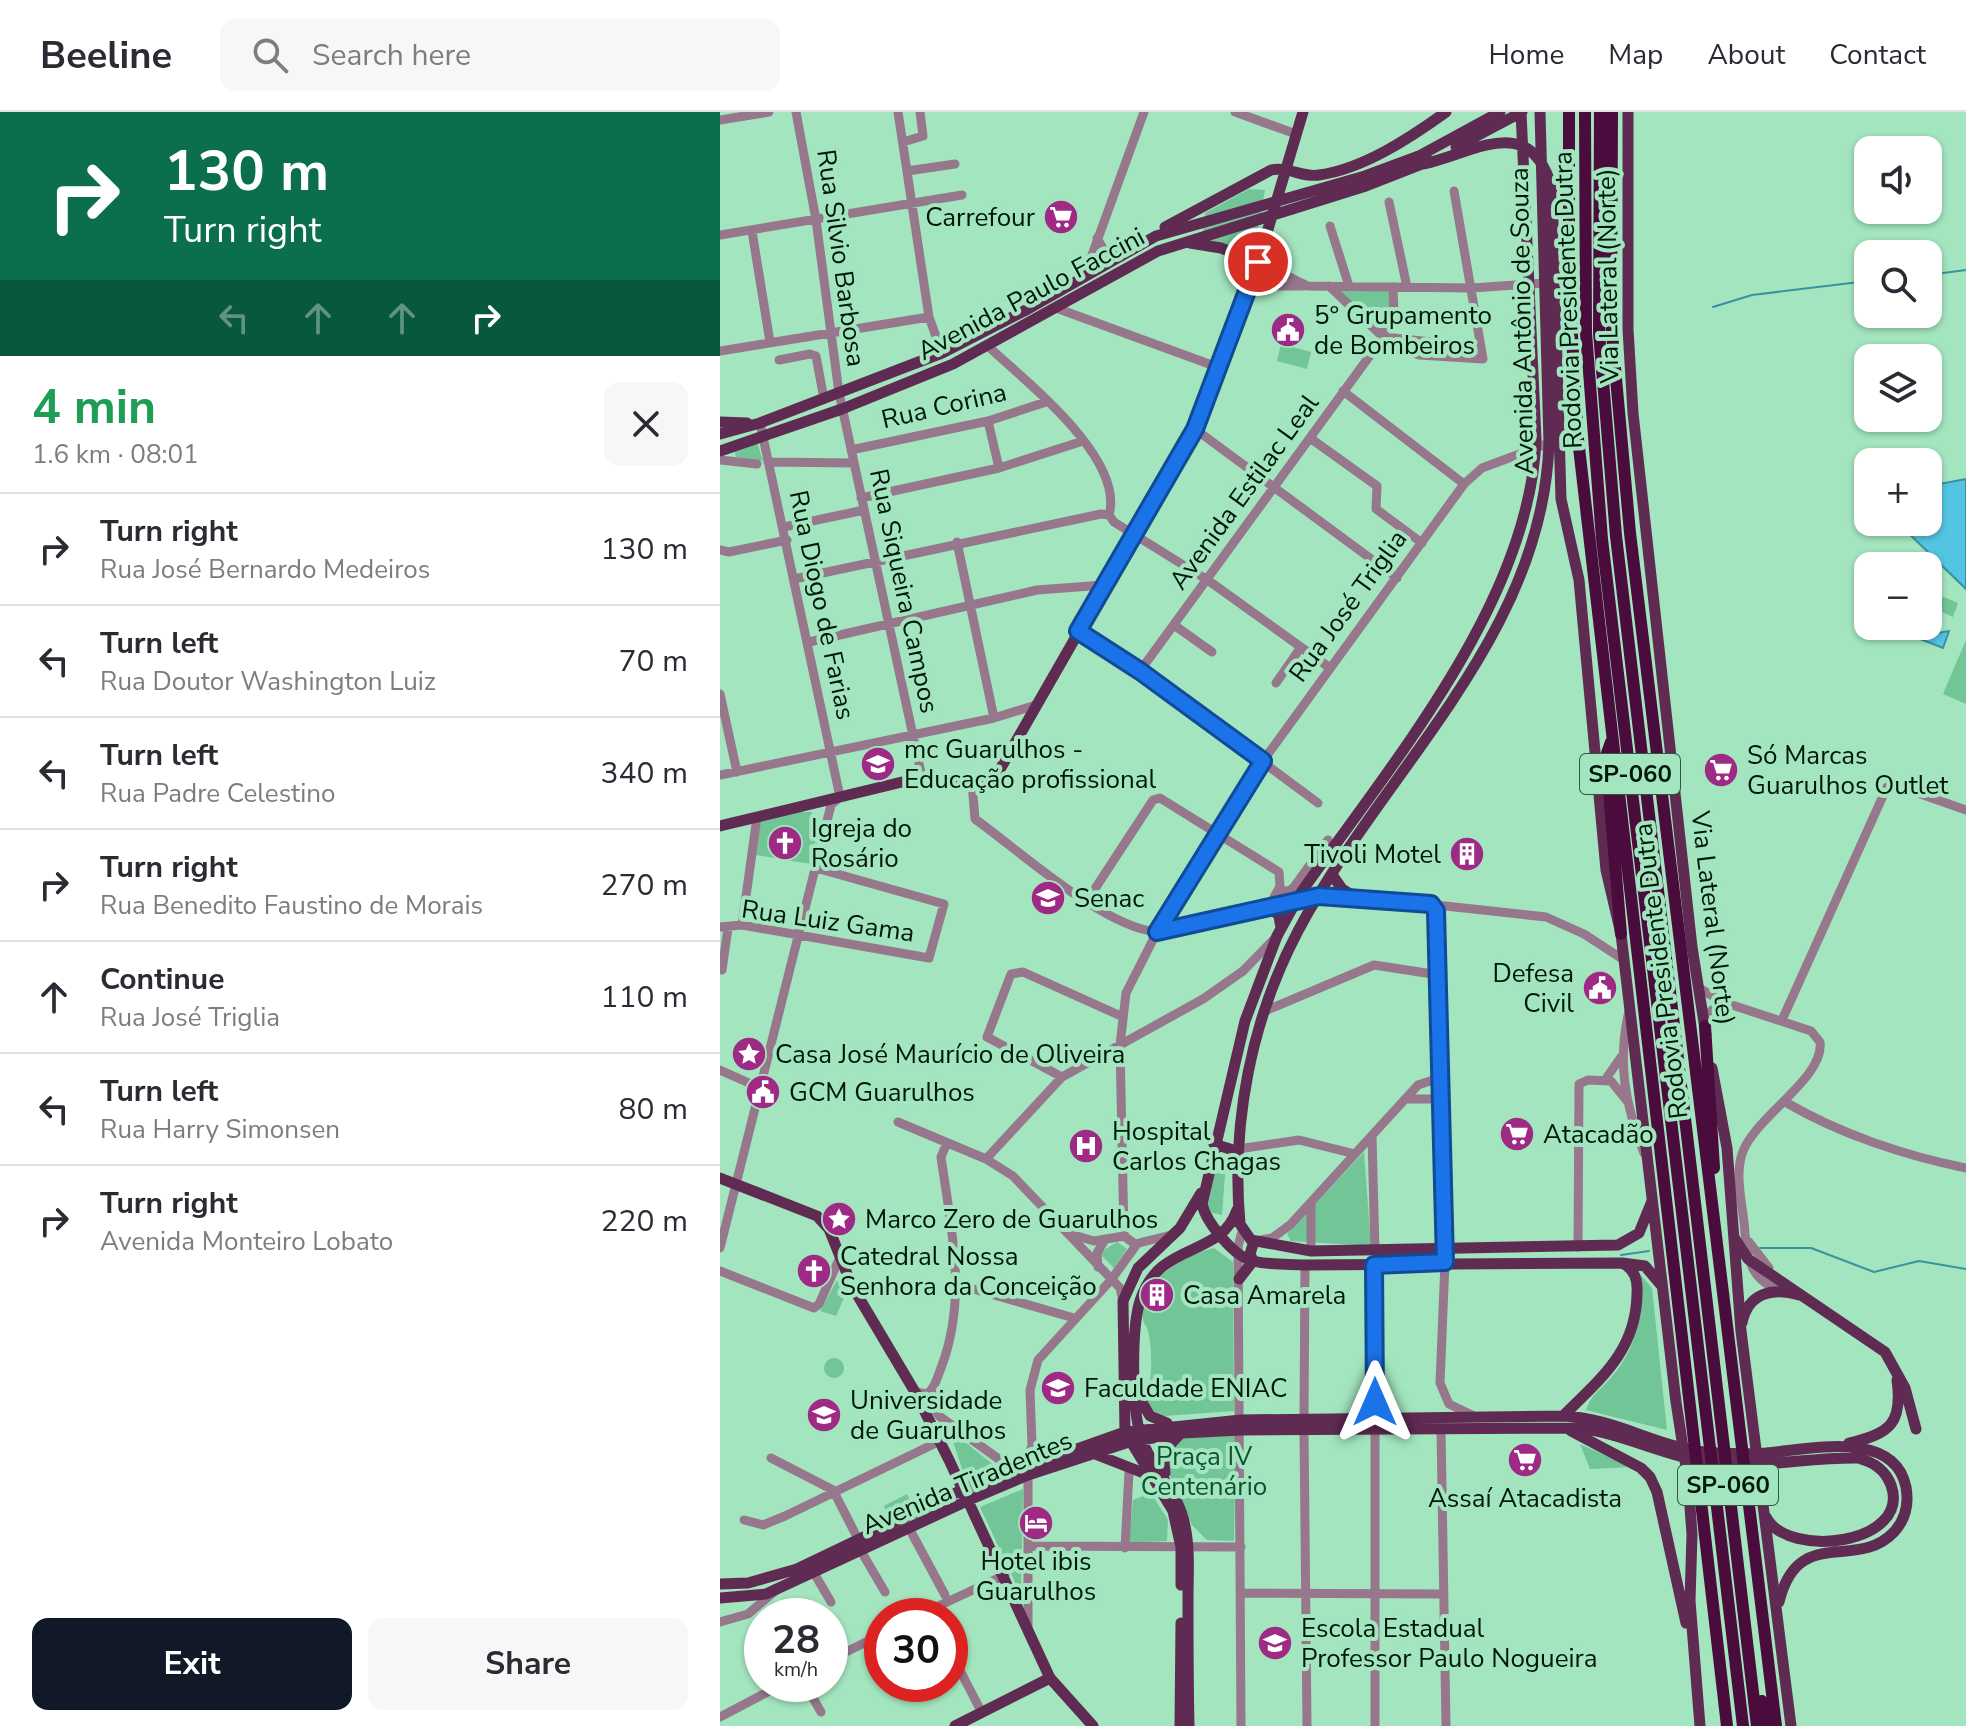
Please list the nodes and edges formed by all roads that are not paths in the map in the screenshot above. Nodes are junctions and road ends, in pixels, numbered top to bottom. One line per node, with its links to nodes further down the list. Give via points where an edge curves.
1 (769, 112): 17 (street)
2 (796, 112): 31 (street, Rua Silvio Barbosa)
3 (920, 112): 16 (street); 19 (street, via 923,136)
4 (1144, 112): 36 (street)
5 (1235, 112): 18 (street)
6 (1303, 112): 18 (main road)
7 (1446, 112): 22 (main road, via 1399,142 1321,175)
8 (1500, 112): 24 (main road)
9 (1522, 112): 21 (main road); 42 (main road, Avenida Antônio de Souza)
10 (1540, 112): 41 (main road, Avenida Antônio de Souza)
11 (1569, 112): 118 (highway, Rodovia Presidente Dutra / SP-060, via 1569,284 1578,439)
12 (1585, 112): 311 (highway, Rodovia Presidente Dutra / SP-060, via 1586,333 1602,539)
13 (1600, 112): 244 (highway, Rodovia Presidente Dutra / SP-060, via 1599,333 1616,536)
14 (1612, 112): 187 (highway, Rodovia Presidente Dutra / SP-060, via 1611,323 1629,518)
15 (1628, 112): 158 (main road, Via Lateral (Norte), via 1633,413)
16 (899, 114): 19 (street)
17 (720, 120)
18 (1296, 134): 22 (main road)
19 (903, 142): 23 (street)
20 (955, 164): 23 (street)
21 (1424, 164): 24 (main road); 150 (main road, via 1495,140 1522,145 1541,160 1552,188 1561,499 1579,580 1606,870)
22 (1287, 168): 27 (main road); 35 (main road, via 1271,170)
23 (907, 171): 29 (street)
24 (1366, 181): 27 (main road, Avenida Paulo Faccini); 30 (main road, Avenida Paulo Faccini)
25 (1454, 191): 49 (street)
26 (962, 195): 29 (street)
27 (1277, 200): 30 (main road); 35 (main road, Avenida Paulo Faccini)
28 (1389, 202): 48 (street)
29 (912, 206): 31 (street); 52 (street)
30 (1272, 215): 37 (main road, Avenida Paulo Faccini); 39 (main road)
31 (816, 220): 33 (street); 54 (street, Rua Silvio Barbosa)
32 (1330, 226): 46 (street)
33 (752, 231): 34 (street); 56 (street)
34 (720, 235)
35 (1156, 236): 38 (main road, Avenida Paulo Faccini)
36 (1097, 238): 38 (street, via 1105,252); 40 (street)
37 (1184, 242): 39 (main road); 50 (main road, Avenida Paulo Faccini)
38 (1122, 254): 40 (main road, Avenida Paulo Faccini)
39 (1258, 262): 43 (main road); 44 (street)
40 (1079, 280): 51 (main road, Avenida Paulo Faccini); 53 (main road, via 1074,292 1043,310)
41 (1544, 283): 42 (street); 77 (main road, Avenida Antônio de Souza)
42 (1528, 284): 49 (street); 79 (main road, Avenida Antônio de Souza)
43 (1251, 286): 44 (street); 63 (main road)
44 (1308, 286): 45 (street)
45 (1329, 286): 46 (street); 55 (street)
46 (1349, 286): 47 (street)
47 (1393, 287): 48 (street); 55 (street, via 1394,314)
48 (1407, 287): 49 (street)
49 (1472, 288): 58 (street)
50 (1056, 308): 53 (main road, Avenida Paulo Faccini); 63 (street)
51 (1028, 309): 60 (main road, Avenida Paulo Faccini); 62 (main road, via 1008,326 954,354)
52 (929, 317): 54 (street); 60 (street)
53 (1035, 321): 57 (main road, Avenida Paulo Faccini)
54 (832, 331): 56 (street); 65 (street, Rua Silvio Barbosa)
55 (1381, 340): 58 (street); 58 (street, via 1411,354 1483,359); 64 (street, Avenida Estilac Leal)
56 (770, 342): 59 (street)
57 (989, 347): 62 (main road, Avenida Paulo Faccini); 67 (street)
58 (1481, 347)
59 (720, 351)
60 (942, 353): 65 (main road, Avenida Paulo Faccini)
61 (779, 360): 66 (street, via 816,356)
62 (953, 364): 68 (main road, Avenida Paulo Faccini)
63 (1220, 368): 72 (main road)
64 (1343, 391): 75 (street, Avenida Estilac Leal); 88 (street)
65 (839, 393): 66 (main road, Avenida Paulo Faccini); 68 (street, Rua Silvio Barbosa)
66 (824, 399): 71 (main road, Avenida Paulo Faccini)
67 (1046, 402): 69 (street, Rua Corina); 76 (street)
68 (842, 409): 74 (main road, Avenida Paulo Faccini); 80 (street, Rua Siqueira Campos)
69 (988, 421): 80 (street, Rua Corina); 87 (street)
70 (720, 422): 71 (main road)
71 (760, 423): 73 (main road, Avenida Paulo Faccini); 74 (street, Rua Diogo de Farias)
72 (1195, 429): 89 (street); 94 (main road)
73 (720, 434)
74 (763, 436): 78 (main road, Avenida Paulo Faccini); 84 (street, Rua Diogo de Farias)
75 (1310, 438): 89 (street, Avenida Estilac Leal); 97 (street, via 1377,486 1376,509)
76 (1083, 441): 87 (street); 92 (street, via 1102,465)
77 (1549, 443): 79 (street, Rua José Triglia); 135 (main road, Avenida Antônio de Souza, via 1541,511 1499,621 1475,668)
78 (734, 446): 81 (main road, Avenida Paulo Faccini); 83 (street)
79 (1536, 449): 88 (street, Rua José Triglia, via 1482,468); 139 (main road, Avenida Antônio de Souza, via 1523,516 1480,627)
80 (851, 450): 85 (street, Rua Siqueira Campos)
81 (720, 451)
82 (720, 460): 83 (street)
83 (734, 462): 86 (street)
84 (768, 462): 85 (street); 93 (street, Rua Diogo de Farias)
85 (854, 463): 90 (street, Rua Siqueira Campos)
86 (757, 464)
87 (999, 468): 90 (street)
88 (1464, 484): 97 (street, Rua José Triglia)
89 (1275, 487): 100 (street); 102 (street, Avenida Estilac Leal)
90 (861, 498): 91 (street, Rua Siqueira Campos)
91 (864, 510): 93 (street); 99 (street, Rua Siqueira Campos)
92 (1109, 515): 94 (street); 96 (street)
93 (784, 527): 95 (street, Rua Diogo de Farias)
94 (1136, 535): 102 (street); 103 (main road)
95 (787, 540): 98 (street); 101 (street, Rua Diogo de Farias)
96 (957, 542): 99 (street); 104 (street)
97 (1422, 543): 100 (street, Rua José Triglia)
98 (725, 551)
99 (875, 560): 101 (street); 105 (street, Rua Siqueira Campos)
100 (1397, 578): 111 (street, Rua José Triglia)
101 (794, 579): 108 (street, Rua Diogo de Farias)
102 (1209, 581): 106 (street, Avenida Estilac Leal); 109 (street)
103 (1104, 585): 104 (street, via 1056,587); 107 (main road)
104 (970, 605): 105 (street); 116 (street)
105 (888, 622): 108 (street); 117 (street, Rua Siqueira Campos)
106 (1174, 625): 110 (street); 112 (street, Avenida Estilac Leal)
107 (1078, 631): 112 (street); 115 (main road)
108 (809, 642): 119 (street, Rua Diogo de Farias)
109 (1301, 647): 111 (street); 113 (street)
110 (1212, 652)
111 (1330, 668): 120 (street, Rua José Triglia)
112 (1140, 671): 120 (street)
113 (1276, 683)
114 (720, 694): 121 (street)
115 (1039, 703): 116 (street); 124 (main road, via 998,774 986,783)
116 (994, 718): 117 (street)
117 (912, 735): 119 (street); 123 (street, Rua Siqueira Campos)
118 (1613, 739): 150 (highway, via 1606,756); 276 (highway, Rodovia Presidente Dutra / SP-060)
119 (831, 753): 121 (street); 125 (street, Rua Diogo de Farias)
120 (1263, 761): 127 (street); 132 (street, Rua José Triglia)
121 (737, 772): 122 (street)
122 (720, 775)
123 (923, 782): 124 (main road); 125 (main road)
124 (972, 783): 140 (street, via 975,819)
125 (840, 797): 126 (main road); 131 (street, via 831,805)
126 (811, 803): 129 (main road); 131 (street, via 823,814)
127 (1318, 803)
128 (1966, 810): 163 (street, via 1906,786 1887,787)
129 (757, 817): 130 (main road); 145 (street)
130 (720, 826)
131 (826, 826): 134 (street)
132 (1220, 837): 136 (street, via 1279,872); 140 (street, via 1163,799 1153,800); 148 (street, Rua José Triglia)
133 (1328, 840): 136 (street, via 1294,887)
134 (816, 868): 151 (street); 151 (street, Rua Luiz Gama, via 944,904 929,958)
135 (1333, 876): 137 (main road, Avenida Antônio de Souza); 138 (main road)
136 (1278, 890): 142 (street)
137 (1319, 896): 138 (street); 139 (street); 161 (main road, Avenida Antônio de Souza)
138 (1353, 896): 141 (street)
139 (1298, 898): 142 (street); 149 (main road, Avenida Antônio de Souza)
140 (1087, 901): 147 (street)
141 (1431, 904): 143 (street); 144 (street)
142 (1269, 905): 148 (street); 149 (main road, via 1279,916)
143 (1449, 906): 144 (street); 153 (street, via 1564,924)
144 (1438, 921): 156 (street)
145 (742, 925): 146 (street, Rua Luiz Gama); 151 (street, Rua Luiz Gama)
146 (724, 928): 154 (street)
147 (1137, 930): 148 (street); 152 (street)
148 (1157, 932): 152 (street, Rua José Triglia)
149 (1279, 932): 155 (street); 157 (main road, Avenida Antônio de Souza)
150 (1621, 934): 153 (main road)
151 (797, 936): 173 (street)
152 (1143, 959): 162 (street, Rua José Triglia)
153 (1624, 960): 160 (main road)
154 (722, 970)
155 (1243, 971): 157 (street); 165 (street)
156 (1439, 975): 161 (street, via 1374,965); 171 (street)
157 (1261, 977): 181 (main road, Avenida Antônio de Souza)
158 (1699, 988): 159 (street); 164 (main road, Via Lateral (Norte))
159 (1723, 1002): 163 (street); 164 (street)
160 (1629, 1008): 167 (street); 185 (main road)
161 (1265, 1011): 182 (main road, Avenida Antônio de Souza, via 1246,1083)
162 (1121, 1016): 165 (street, Rua José Triglia); 170 (street, via 1016,972 1008,979 987,1037)
163 (1782, 1020): 177 (street, via 1811,1031 1821,1048)
164 (1704, 1022): 195 (main road, Via Lateral (Norte), via 1727,1148); 202 (highway)
165 (1120, 1045): 166 (street); 168 (street, Rua José Triglia)
166 (1101, 1055): 168 (street); 170 (street)
167 (1621, 1057): 172 (street); 176 (street)
168 (1120, 1059): 200 (street, Rua José Triglia)
169 (720, 1070): 173 (street)
170 (1062, 1077): 184 (street)
171 (1439, 1078): 174 (street, via 1423,1081); 175 (street)
172 (1605, 1080): 176 (street, via 1619,1087); 206 (street, via 1583,1080 1577,1088)
173 (758, 1087): 189 (street)
174 (1405, 1099): 175 (street); 179 (street)
175 (1439, 1099): 208 (street)
176 (1627, 1101): 185 (street)
177 (1787, 1103): 186 (street, via 1890,1147); 196 (street, via 1774,1109 1741,1156)
178 (898, 1122): 180 (street)
179 (1372, 1136): 183 (street); 211 (street)
180 (947, 1143): 184 (street); 225 (street, via 941,1157)
181 (1214, 1144): 182 (main road); 190 (main road, Avenida Antônio de Souza)
182 (1238, 1153): 183 (street, via 1299,1140); 194 (main road, Avenida Antônio de Souza)
183 (1355, 1154): 192 (street)
184 (986, 1159): 198 (street, via 1023,1184)
185 (1650, 1166): 191 (main road)
186 (1966, 1168)
187 (1707, 1170): 202 (highway, Rodovia Presidente Dutra / SP-060); 244 (highway, SP-060)
188 (720, 1178): 189 (main road)
189 (737, 1184): 207 (street); 213 (main road, via 817,1216)
190 (1203, 1189): 193 (main road, Avenida Antônio de Souza); 199 (main road, Avenida Antônio de Souza)
191 (1653, 1197): 206 (main road, via 1635,1238 1618,1245); 227 (main road)
192 (1311, 1202): 204 (street, via 1283,1231); 210 (street)
193 (1202, 1207): 194 (main road, via 1214,1217); 201 (main road)
194 (1237, 1210): 197 (main road, Avenida Antônio de Souza); 201 (main road)
195 (1731, 1219): 214 (main road, via 1737,1246); 230 (main road, Via Lateral (Norte))
196 (1745, 1228): 214 (street); 226 (street, via 1758,1259)
197 (1242, 1231): 204 (main road); 212 (street)
198 (1067, 1233): 203 (street); 221 (street)
199 (1175, 1234): 205 (street); 228 (main road, Avenida Antônio de Souza, via 1138,1268)
200 (1124, 1236): 203 (street); 205 (street)
201 (1220, 1236): 212 (main road); 234 (main road, via 1164,1263 1146,1286 1136,1319)
202 (1718, 1239): 314 (highway, Rodovia Presidente Dutra / SP-060)
203 (1104, 1241): 221 (street, via 1097,1253)
204 (1254, 1241): 210 (main road); 215 (main road)
205 (1137, 1244): 224 (street)
206 (1578, 1247): 209 (main road)
207 (720, 1248)
208 (1444, 1248): 209 (main road); 211 (main road); 216 (street)
209 (1552, 1248): 217 (main road)
210 (1311, 1251): 211 (main road)
211 (1375, 1251)
212 (1238, 1252): 215 (main road); 223 (street)
213 (841, 1255): 222 (street, via 814,1308); 233 (main road, via 852,1286)
214 (1748, 1259): 226 (main road)
215 (1253, 1261): 219 (main road); 223 (main road)
216 (1445, 1262): 217 (main road); 220 (main road); 238 (street, via 1441,1389 1449,1404)
217 (1553, 1263): 218 (main road)
218 (1622, 1263): 227 (main road, via 1645,1266); 240 (main road, via 1633,1270 1637,1282 1633,1331 1623,1352)
219 (1305, 1265): 220 (main road); 242 (street)
220 (1374, 1265): 235 (street)
221 (1098, 1267): 224 (street)
222 (720, 1271)
223 (1239, 1279): 243 (street)
224 (1111, 1280): 228 (street); 229 (street)
225 (956, 1284): 229 (street); 232 (street, via 950,1344)
226 (1781, 1285): 230 (main road, via 1750,1303); 231 (main road, via 1885,1352)
227 (1664, 1290): 259 (main road)
228 (1123, 1301): 248 (main road, Avenida Antônio de Souza)
229 (1074, 1318): 250 (street, via 1035,1366 1030,1390)
230 (1741, 1331): 262 (main road, Via Lateral (Norte))
231 (1895, 1367): 239 (main road, via 1900,1408); 239 (main road, via 1916,1429)
232 (932, 1390): 233 (street, via 924,1395); 256 (street, via 939,1416)
233 (915, 1392): 249 (main road)
234 (1137, 1393): 241 (main road, via 1150,1416); 248 (main road)
235 (1375, 1402): 236 (street); 237 (street)
236 (1371, 1417): 237 (main road); 242 (main road)
237 (1384, 1417): 238 (main road)
238 (1481, 1418): 240 (main road)
239 (1896, 1420): 251 (main road, via 1876,1436)
240 (1565, 1422): 246 (main road); 254 (main road, via 1605,1420 1661,1447); 293 (main road, via 1641,1468 1653,1481)
241 (1172, 1424): 243 (main road); 248 (main road)
242 (1304, 1424): 243 (main road); 245 (main road); 279 (street)
243 (1241, 1425): 247 (main road); 271 (street)
244 (1721, 1426): 291 (highway, Rodovia Presidente Dutra / SP-060)
245 (1375, 1430): 246 (main road); 282 (street)
246 (1441, 1430): 280 (street)
247 (1182, 1433): 248 (main road); 260 (main road, via 1163,1452)
248 (1134, 1436): 252 (main road, Avenida Tiradentes); 255 (main road, Avenida Tiradentes); 258 (main road); 260 (main road)
249 (940, 1441): 261 (street); 263 (main road)
250 (1032, 1445): 255 (street); 256 (street)
251 (1831, 1447): 254 (main road); 288 (main road, via 1869,1450 1891,1461 1905,1482 1906,1514 1894,1532 1874,1545 1804,1559 1787,1578)
252 (1095, 1454): 256 (main road, Avenida Tiradentes); 258 (main road)
253 (771, 1458): 261 (street)
254 (1766, 1458): 262 (main road, via 1872,1462 1890,1483 1892,1508 1882,1523 1861,1535 1799,1539 1775,1530)
255 (1042, 1459): 256 (main road, Avenida Tiradentes)
256 (1023, 1470): 263 (main road, Avenida Tiradentes); 268 (street)
257 (1129, 1472): 272 (street)
258 (1150, 1477): 269 (main road, via 1173,1511)
259 (1688, 1480): 276 (highway, via 1695,1490 1704,1569); 293 (main road)
260 (1168, 1482): 265 (main road)
261 (833, 1490): 264 (street, via 763,1525); 267 (street)
262 (1759, 1491): 288 (main road, Via Lateral (Norte))
263 (966, 1495): 266 (main road, Avenida Tiradentes); 267 (main road, Avenida Tiradentes); 274 (main road)
264 (744, 1520)
265 (1185, 1524): 269 (main road); 270 (street)
266 (909, 1528): 267 (main road, Avenida Tiradentes); 281 (street)
267 (860, 1545): 273 (main road, Avenida Tiradentes); 275 (main road, Avenida Tiradentes, via 778,1576); 277 (street)
268 (1028, 1546): 272 (street); 292 (street)
269 (1185, 1547): 270 (street); 272 (street); 303 (main road); 304 (main road)
270 (1211, 1547): 271 (street)
271 (1241, 1547): 278 (street)
272 (1125, 1548)
273 (814, 1573): 284 (main road, Avenida Tiradentes); 285 (street)
274 (1005, 1575): 286 (street); 292 (main road)
275 (720, 1584)
276 (1711, 1585): 310 (highway, Rodovia Presidente Dutra / SP-060)
277 (885, 1592)
278 (1241, 1593): 279 (street); 305 (street)
279 (1306, 1594): 282 (street); 306 (street)
280 (1444, 1594): 282 (street); 308 (street)
281 (945, 1595)
282 (1375, 1595): 307 (street)
283 (720, 1598): 287 (main road, Avenida Tiradentes)
284 (763, 1598)
285 (829, 1598)
286 (960, 1598)
287 (744, 1600)
288 (1777, 1611): 315 (main road, Via Lateral (Norte))
289 (744, 1616): 290 (street)
290 (720, 1622)
291 (1745, 1622): 312 (highway, Rodovia Presidente Dutra / SP-060); 313 (highway, via 1756,1652)
292 (1028, 1629): 294 (main road)
293 (1692, 1642): 309 (main road)
294 (1050, 1678): 299 (main road); 302 (main road)
295 (968, 1686): 299 (street)
296 (749, 1702): 300 (street)
297 (815, 1702): 298 (street)
298 (821, 1712)
299 (982, 1713): 301 (main road)
300 (720, 1717)
301 (965, 1724)
302 (1093, 1726)
303 (1180, 1726)
304 (1189, 1726)
305 (1241, 1726)
306 (1307, 1726)
307 (1375, 1726)
308 (1446, 1726)
309 (1700, 1726)
310 (1727, 1726)
311 (1743, 1726)
312 (1757, 1726)
313 (1766, 1726)
314 (1776, 1726)
315 (1791, 1726)

